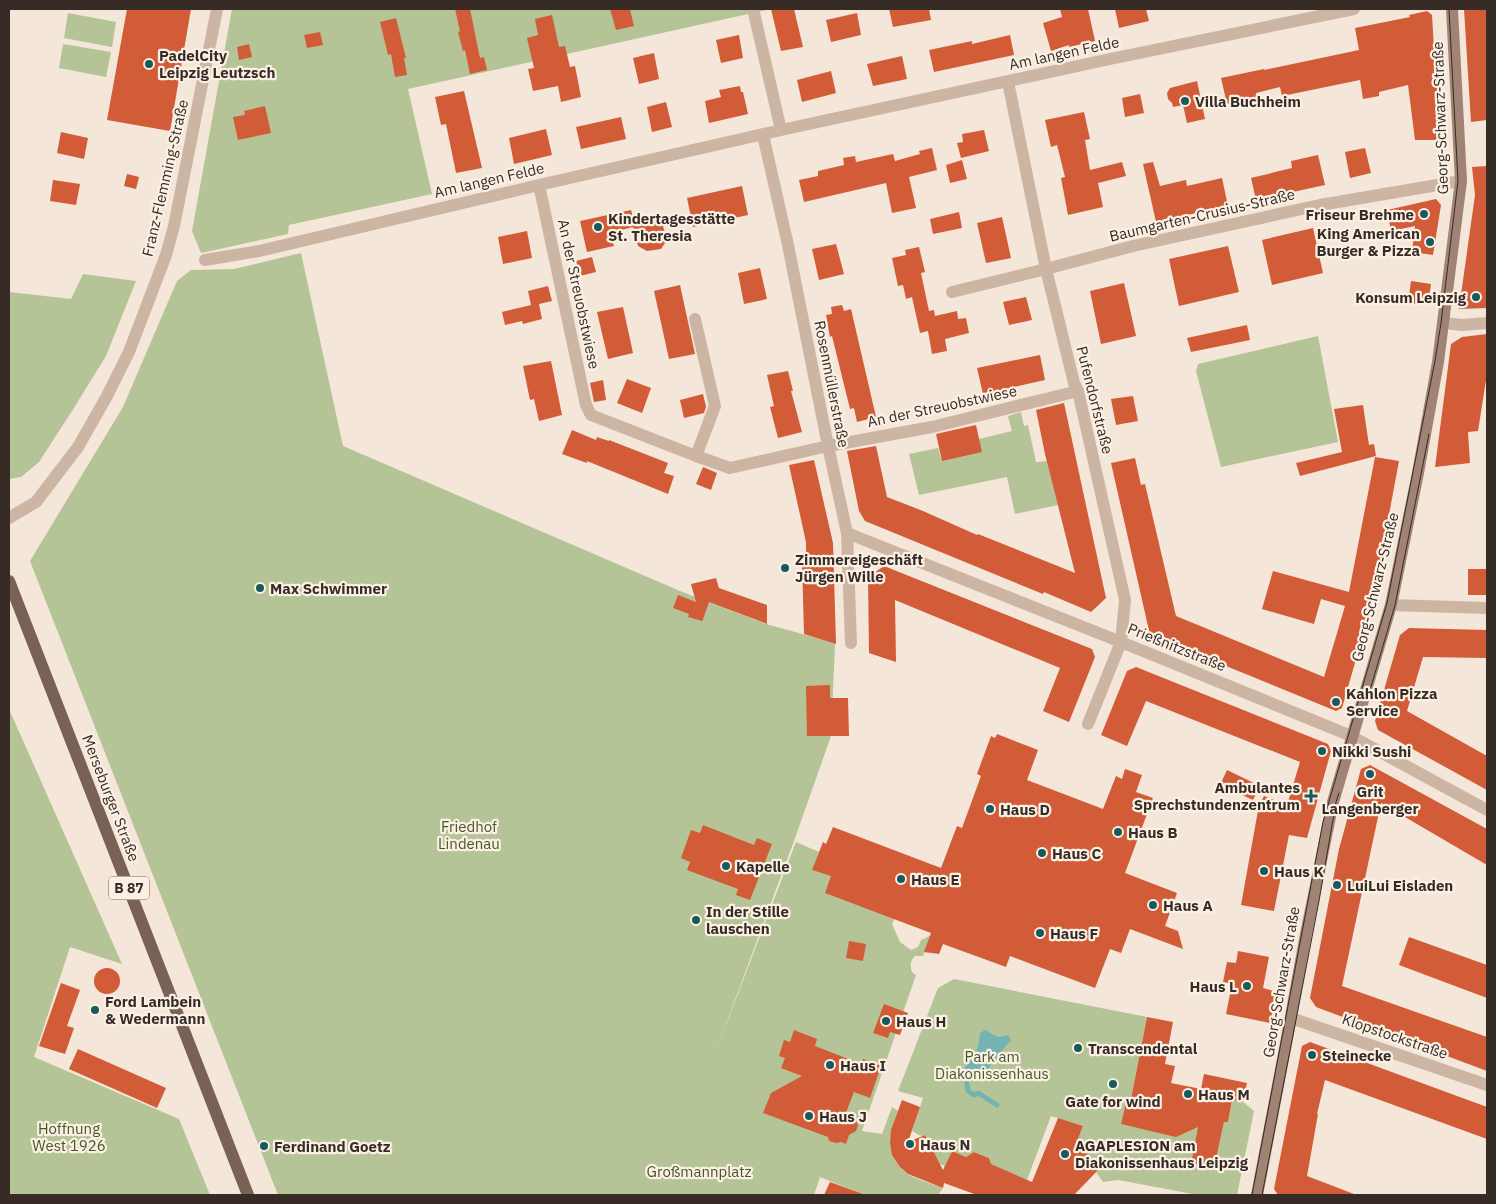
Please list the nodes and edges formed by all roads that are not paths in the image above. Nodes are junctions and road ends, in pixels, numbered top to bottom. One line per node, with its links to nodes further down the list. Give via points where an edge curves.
1 (217, 9): 19 (street, Franz-Flemming-Straße, via 174,226 129,352 78,447 36,502)
2 (1354, 9): 5 (street, Am langen Felde)
3 (1452, 9): 8 (street, Georg-Schwarz-Straße)
4 (754, 12): 6 (street)
5 (1008, 82): 6 (street, Am langen Felde); 11 (street, Pufendorfstraße)
6 (781, 130): 7 (street, Am langen Felde)
7 (763, 135): 9 (street, Am langen Felde); 17 (street, Rosenmüllerstraße)
8 (1461, 181): 11 (street, Baumgarten-Crusius-Straße, via 1320,205 1133,246); 14 (street, Georg-Schwarz-Straße)
9 (538, 185): 10 (street, Am langen Felde, via 259,251); 18 (street, An der Streuobstwiese, via 591,415)
10 (205, 260)
11 (1046, 269): 12 (street, Baumgarten-Crusius-Straße); 16 (street, Pufendorfstraße)
12 (952, 292)
13 (695, 319): 18 (street, via 715,406)
14 (1444, 323): 15 (street); 22 (street, Georg-Schwarz-Straße)
15 (1487, 323)
16 (1078, 391): 17 (street, An der Streuobstwiese, via 932,427); 25 (street, Pufendorfstraße, via 1125,600)
17 (828, 446): 18 (street, An der Streuobstwiese, via 730,468); 20 (street, Rosenmüllerstraße)
18 (696, 456)
19 (9, 518)
20 (847, 532): 24 (street, Rosenmüllerstraße); 25 (street, Prießnitzstraße)
21 (9, 581): 31 (main road, Merseburger Straße / B 87)
22 (1391, 605): 23 (street); 27 (street, Georg-Schwarz-Straße)
23 (1487, 608)
24 (851, 642)
25 (1121, 642): 26 (street, Pufendorfstraße); 27 (street, Prießnitzstraße)
26 (1088, 724)
27 (1352, 736): 28 (street, Prießnitzstraße); 29 (street, Georg-Schwarz-Straße, via 1330,812)
28 (1487, 810)
29 (1291, 1018): 30 (street, Klopstockstraße); 32 (street, Georg-Schwarz-Straße)
30 (1487, 1085)
31 (248, 1195)
32 (1257, 1195)

